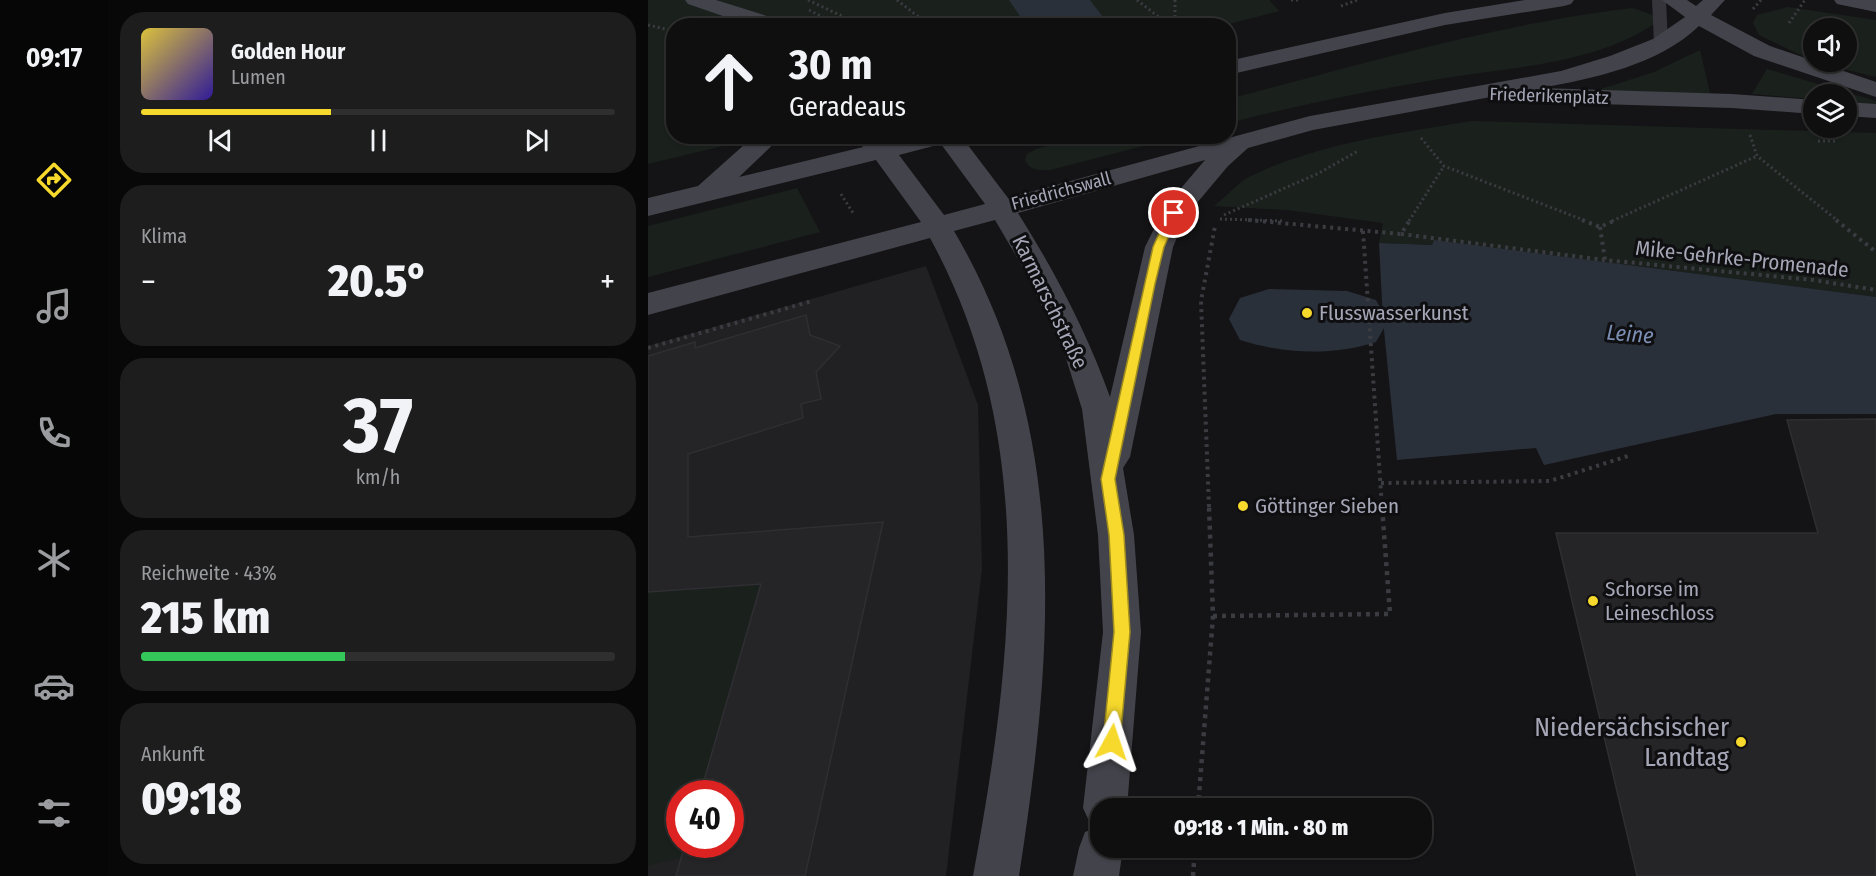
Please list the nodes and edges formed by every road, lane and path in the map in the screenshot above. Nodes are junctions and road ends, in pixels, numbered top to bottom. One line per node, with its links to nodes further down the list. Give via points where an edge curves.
1 (808, 0): 17 (path)
2 (897, 0): 18 (path)
3 (1137, 0): 19 (path)
4 (1175, 0): 20 (path)
5 (1291, 0): 6 (path)
6 (1300, 0)
7 (1444, 0): 24 (main road)
8 (1564, 0): 24 (main road)
9 (1659, 0): 25 (lane)
10 (1672, 0): 21 (main road)
11 (1715, 0): 21 (main road, Friederikenplatz)
12 (1844, 0): 14 (main road)
13 (700, 2): 15 (main road); 16 (main road)
14 (1876, 6)
15 (721, 18)
16 (750, 18)
17 (846, 18)
18 (920, 18)
19 (1160, 18)
20 (1175, 18)
21 (1698, 18): 25 (main road, Friederikenplatz); 27 (main road, via 1783,60)
22 (648, 25): 23 (path)
23 (666, 29)
24 (1366, 35): 26 (main road)
25 (1661, 44): 28 (main road, Friederikenplatz, via 1564,77)
26 (1236, 66)
27 (1876, 90)
28 (1476, 94): 29 (main road, Friederikenplatz); 33 (main road, Friedrichswall, via 1367,111)
29 (1803, 105)
30 (1857, 110): 31 (main road)
31 (1876, 111)
32 (1416, 132): 41 (path)
33 (1242, 141): 34 (main road, Friedrichswall); 58 (main road, via 1219,160 1174,213 1158,247)
34 (1236, 143)
35 (761, 144): 42 (main road)
36 (874, 144): 40 (main road); 46 (main road)
37 (952, 144): 44 (main road, Karmarschstraße)
38 (1231, 144): 44 (main road, Friedrichswall)
39 (1365, 147): 60 (path, via 1319,173 1216,218 1201,301)
40 (822, 165): 42 (main road); 50 (path)
41 (1444, 166): 47 (path); 49 (path)
42 (702, 195): 43 (main road)
43 (648, 207)
44 (1001, 208): 46 (main road, Friedrichswall); 58 (main road, Karmarschstraße, via 1036,265 1078,349 1098,409)
45 (1280, 221): 48 (path)
46 (938, 226): 50 (main road, Friedrichswall); 65 (main road, via 967,282 994,355 1011,421 1023,495 1028,563 1023,706)
47 (1600, 227): 51 (path, via 1757,156); 52 (path)
48 (1363, 231): 49 (path); 59 (path)
49 (1401, 234): 52 (path)
50 (873, 245): 55 (main road, Friedrichswall)
51 (1876, 252)
52 (1605, 260): 53 (path, Mike-Gehrke-Promenade, via 1813,280)
53 (1876, 290)
54 (821, 299): 56 (path)
55 (648, 303)
56 (648, 348)
57 (1631, 455): 59 (path, via 1550,481)
58 (1108, 479): 61 (main road, Karmarschstraße, via 1122,632)
59 (1381, 483): 60 (path, via 1390,614)
60 (1213, 616): 62 (path)
61 (1106, 798)
62 (1199, 798)
63 (1099, 858): 66 (main road)
64 (1194, 858): 67 (path)
65 (996, 876)
66 (1096, 876)
67 (1193, 876)

